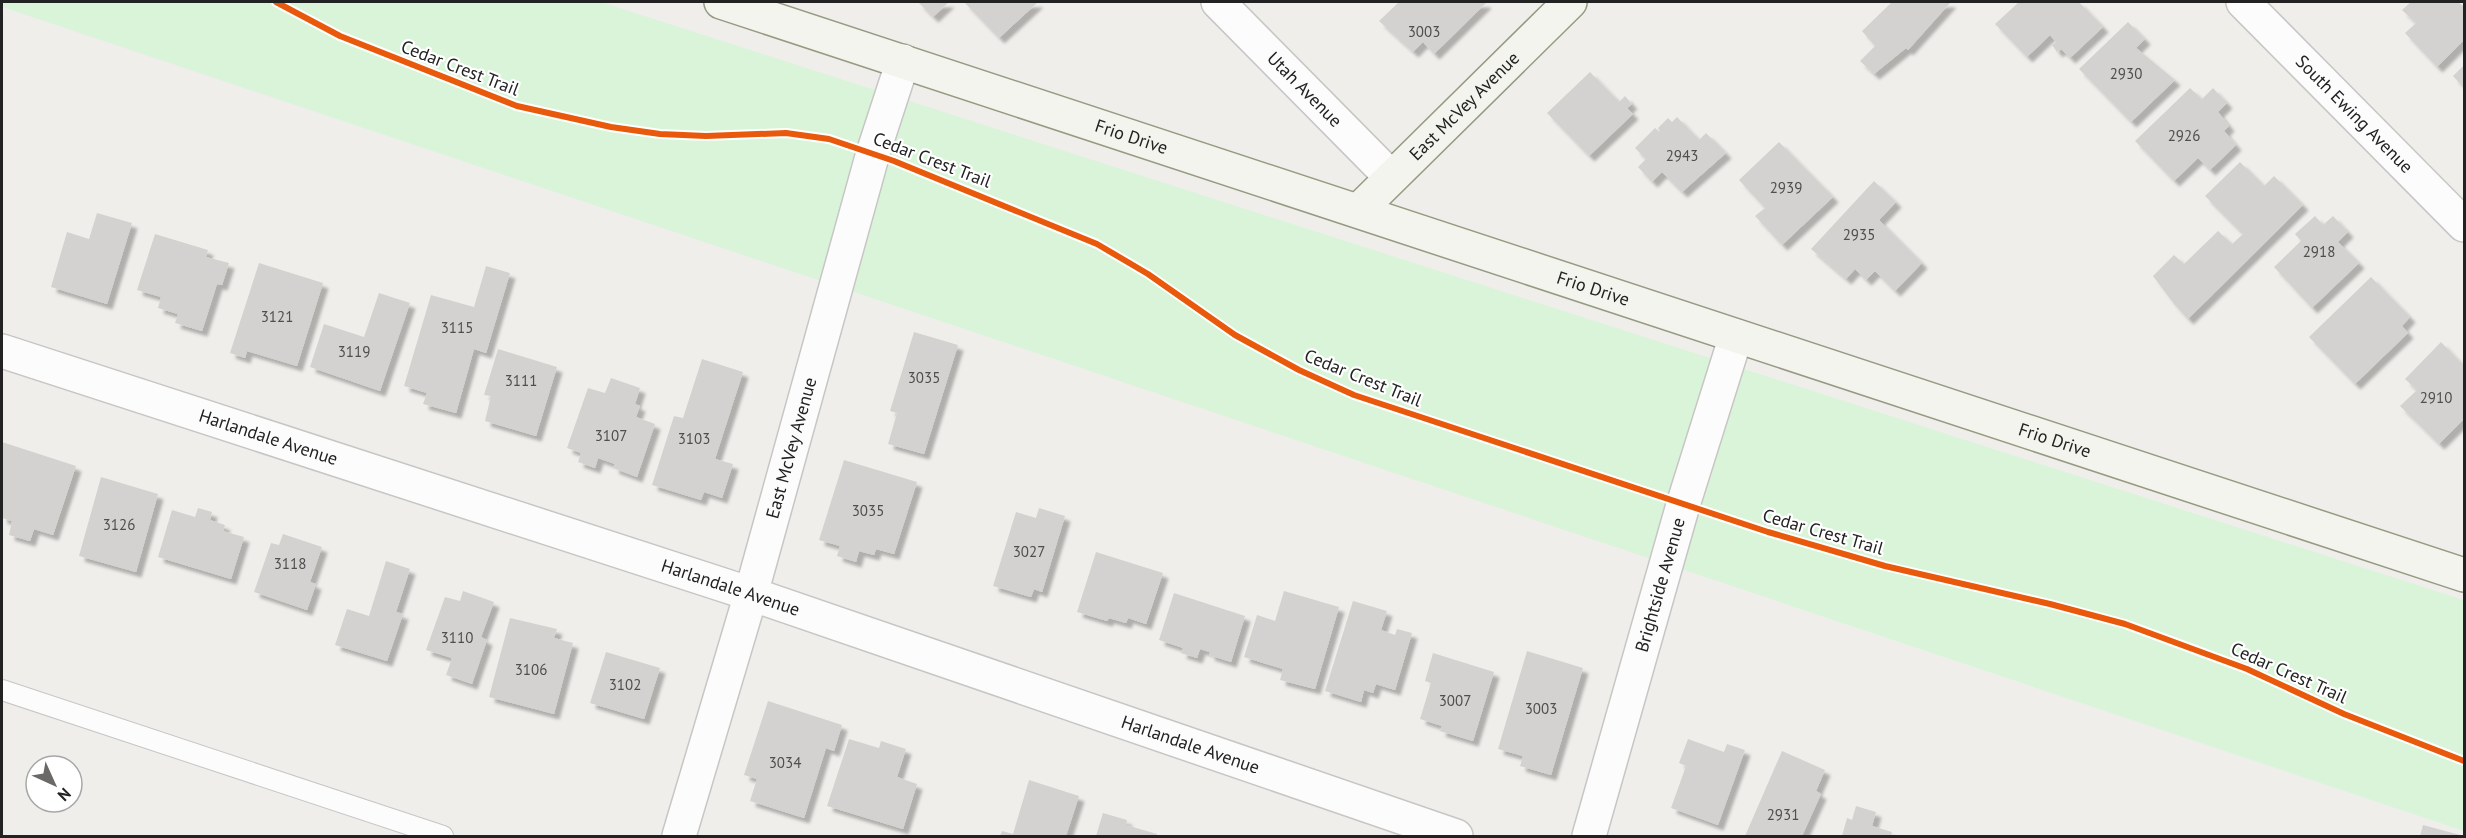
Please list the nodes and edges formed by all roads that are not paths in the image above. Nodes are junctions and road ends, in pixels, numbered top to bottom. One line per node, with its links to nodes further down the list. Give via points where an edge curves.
1 (721, 2): 5 (street, Frio Drive)
2 (1218, 2): 6 (street, Utah Avenue)
3 (1570, 2): 6 (street, East McVey Avenue)
4 (2243, 2): 8 (street, South Ewing Avenue)
5 (903, 61): 7 (street, Frio Drive); 12 (street, East McVey Avenue, via 873,153)
6 (1391, 177): 7 (street, East McVey Avenue)
7 (1359, 210): 9 (street, Frio Drive)
8 (2464, 225)
9 (1736, 336): 11 (street, Frio Drive); 17 (street, Brightside Avenue)
10 (2, 351): 12 (street, Harlandale Avenue)
11 (2464, 574)
12 (750, 594): 15 (street, East McVey Avenue); 16 (street, Harlandale Avenue)
13 (2, 690): 14 (lane)
14 (443, 837)
15 (679, 837)
16 (1456, 837)
17 (1589, 837)

